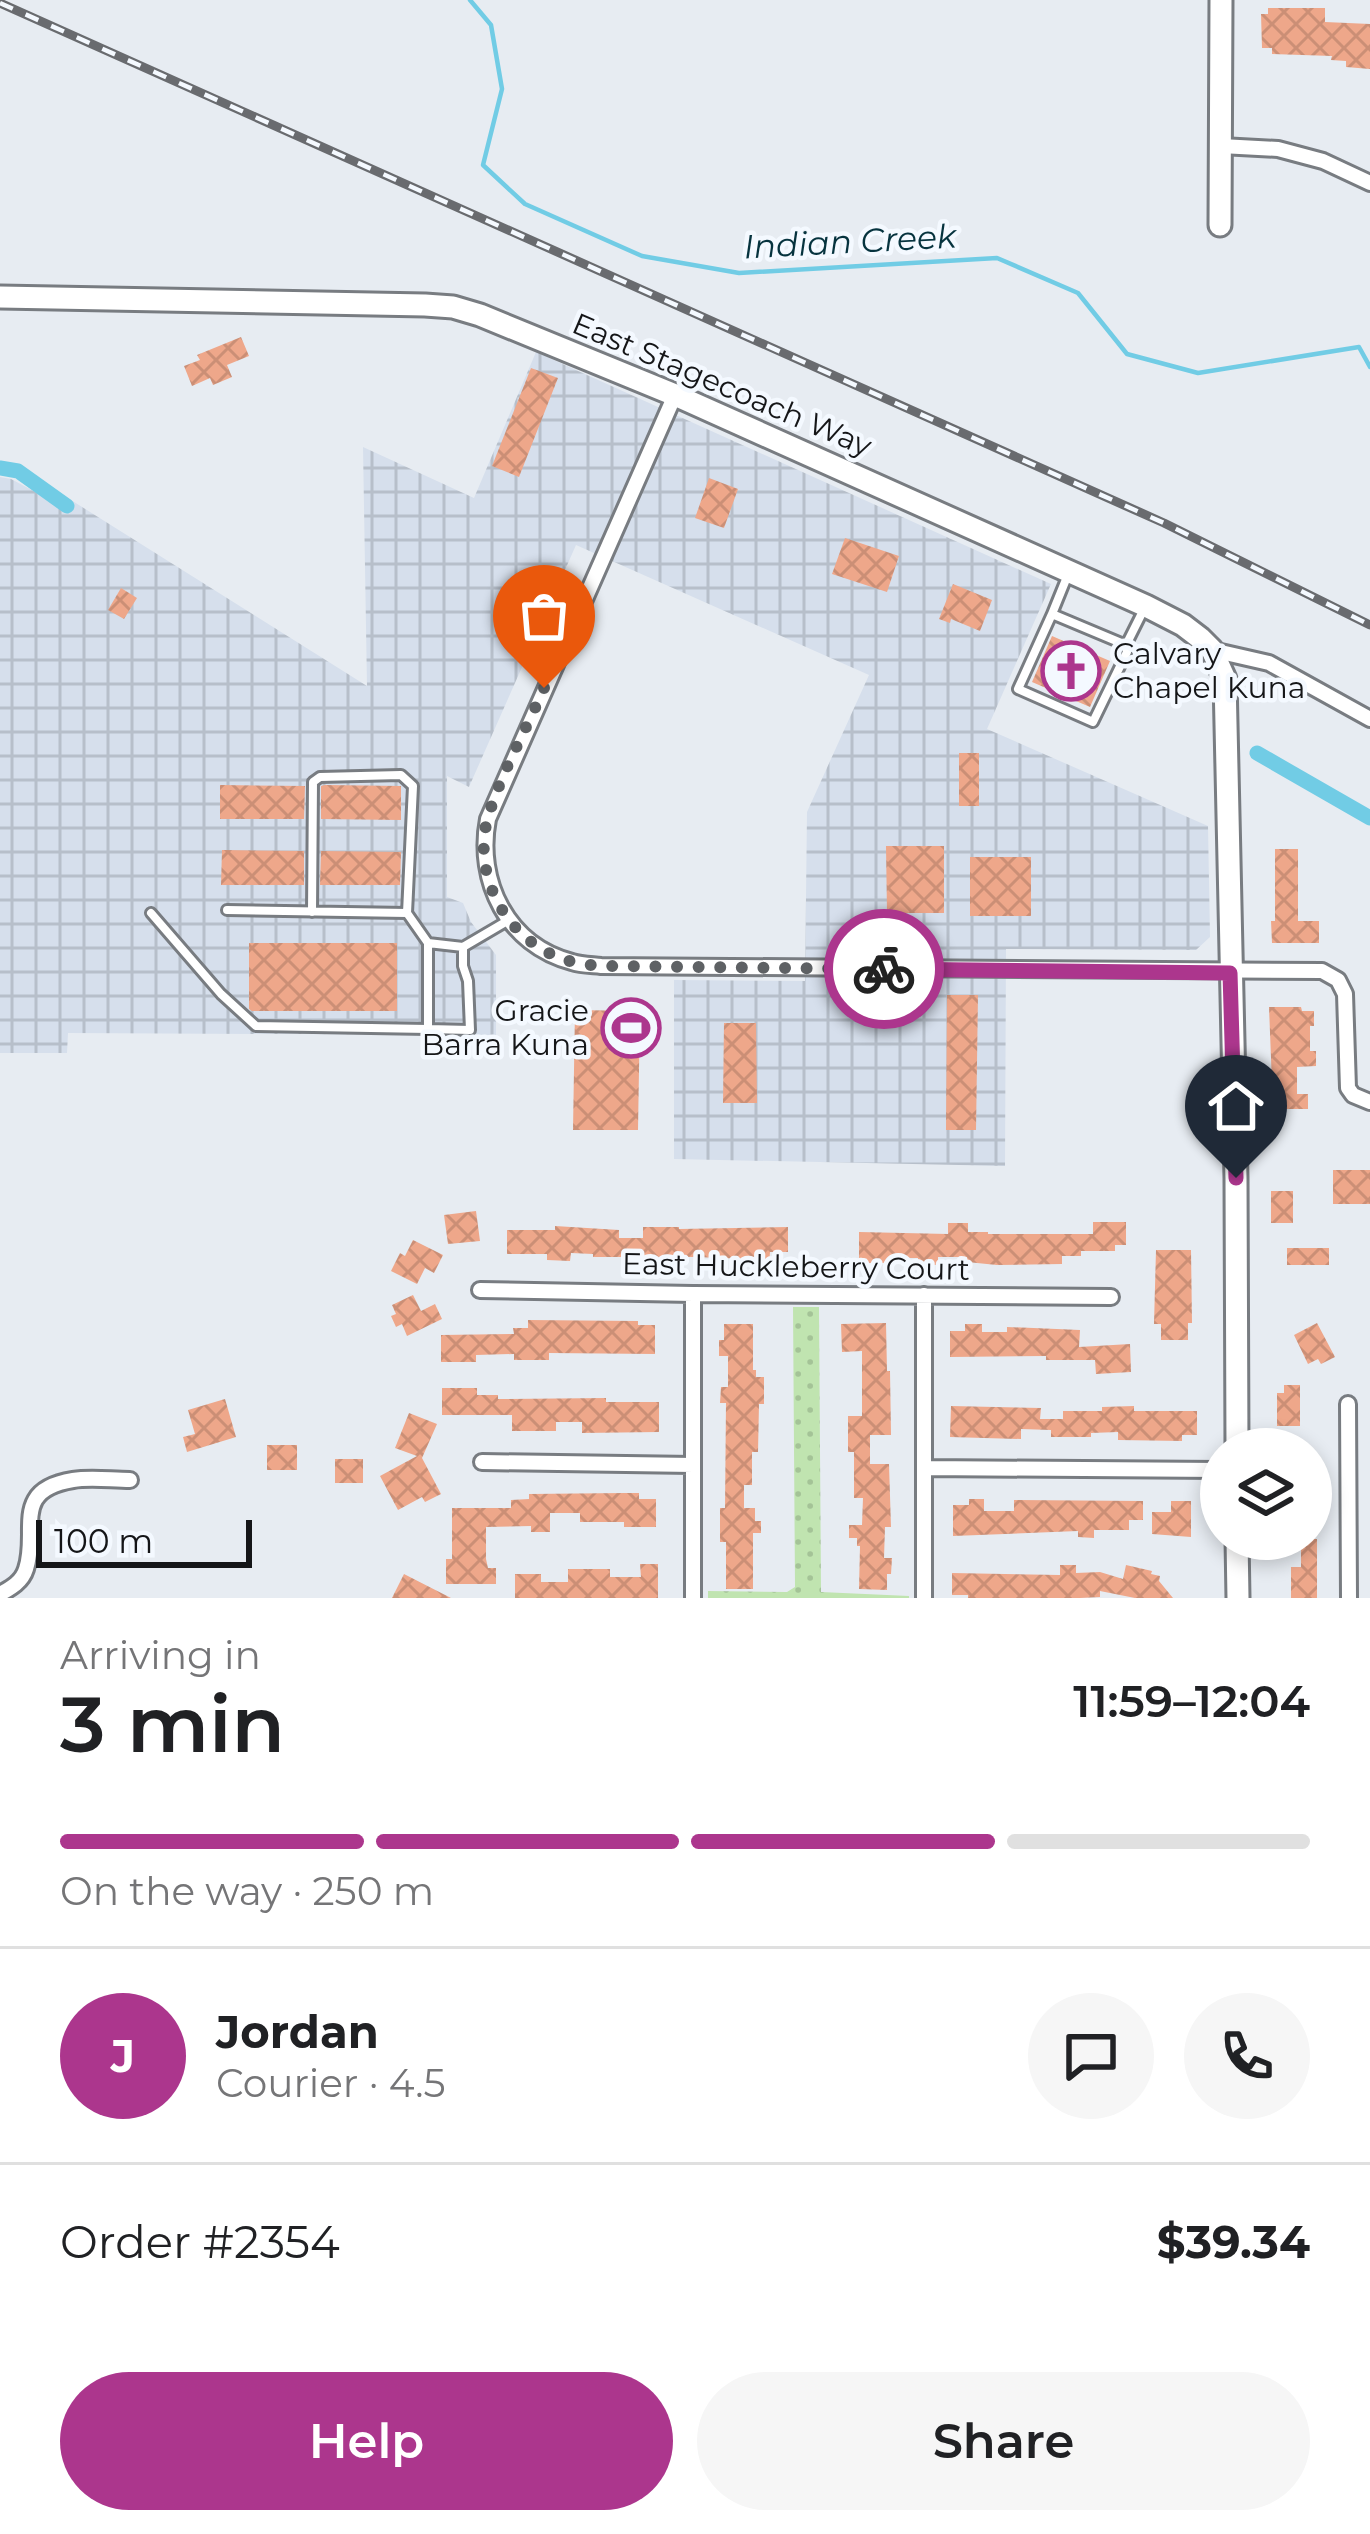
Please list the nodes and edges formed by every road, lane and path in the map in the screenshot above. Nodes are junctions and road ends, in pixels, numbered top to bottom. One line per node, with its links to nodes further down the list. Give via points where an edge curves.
1 (1221, 0): 2 (street)
2 (1221, 146): 3 (street, via 1278,149); 4 (street)
3 (1370, 183)
4 (1220, 225)
5 (0, 297): 6 (street, East Stagecoach Way, via 453,307)
6 (675, 395): 7 (street, East Stagecoach Way); 17 (street, via 488,819 486,872)
7 (1070, 570): 8 (street, East Stagecoach Way); 9 (lane)
8 (1146, 606): 10 (lane); 11 (street, East Stagecoach Way)
9 (1052, 614): 10 (lane); 10 (lane, via 1018,689 1093,722)
10 (1126, 646)
11 (1212, 650): 12 (street, East Stagecoach Way, via 1269,663); 20 (street, via 1225,680)
12 (1370, 719)
13 (227, 910): 14 (lane)
14 (312, 912): 16 (lane); 16 (lane, via 314,782 400,776 413,786)
15 (151, 913): 21 (lane, via 256,1025)
16 (407, 914): 18 (lane)
17 (508, 920): 19 (lane); 20 (street, via 571,962 601,966)
18 (428, 943): 19 (lane); 21 (lane)
19 (463, 947): 21 (lane, via 470,1030)
20 (1230, 973): 22 (street, via 1322,971 1338,980 1346,1081); 28 (street)
21 (428, 1029)
22 (1370, 1102)
23 (480, 1290): 24 (street, East Huckleberry Court)
24 (694, 1294): 25 (street, East Huckleberry Court); 30 (street)
25 (924, 1295): 26 (street, East Huckleberry Court); 31 (street)
26 (1111, 1297)
27 (1348, 1404): 39 (street)
28 (1237, 1428)
29 (482, 1462): 30 (street)
30 (693, 1465): 36 (street)
31 (924, 1468): 32 (street); 37 (street)
32 (1200, 1470)
33 (130, 1480): 35 (street, via 73,1480 42,1493 29,1515 26,1571)
34 (1238, 1560): 38 (street)
35 (0, 1594)
36 (694, 1598)
37 (924, 1598)
38 (1238, 1598)
39 (1349, 1598)

